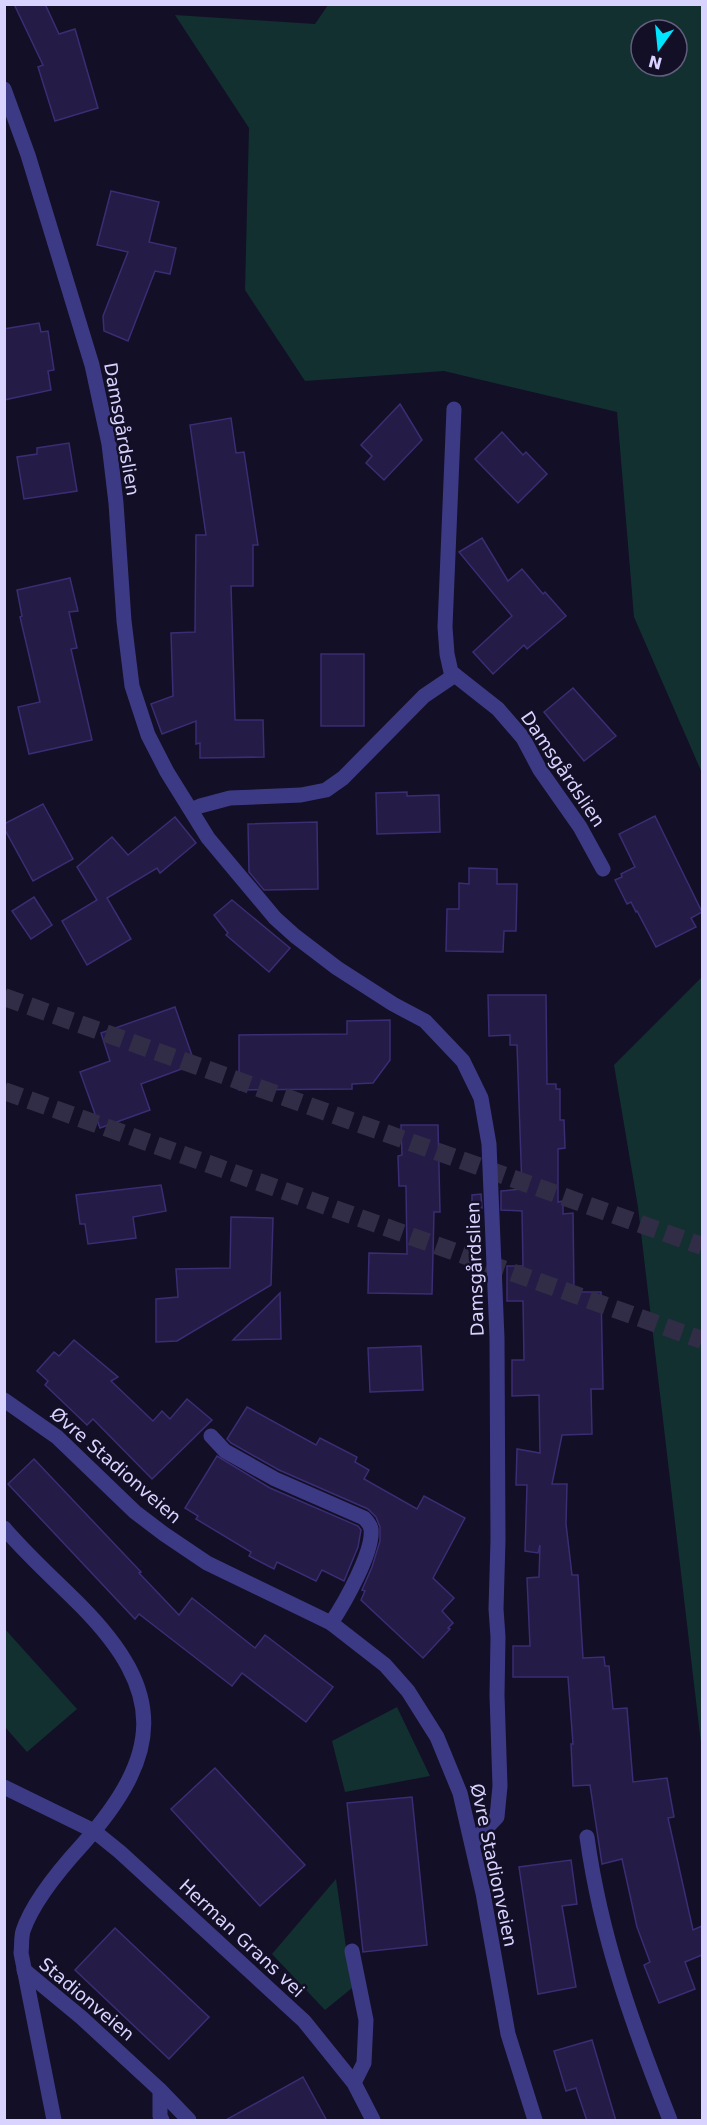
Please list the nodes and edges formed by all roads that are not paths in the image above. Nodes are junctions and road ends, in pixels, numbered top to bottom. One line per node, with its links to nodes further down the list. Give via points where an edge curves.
1 (4, 89): 4 (street, Damsgårdslien, via 92,365 111,456 132,686 148,735)
2 (454, 409): 3 (street, via 446,627 450,672)
3 (454, 675): 4 (street, via 424,696 343,778 326,790 230,798); 5 (street, Damsgårdslien, via 498,709 523,738)
4 (191, 810): 13 (street, Damsgårdslien, via 208,838 275,918 337,968 425,1021 462,1061 481,1098 489,1144 497,1338 500,1786 497,1817)
5 (603, 869)
6 (4, 1400): 9 (street, Øvre Stadionveien, via 57,1437 135,1512 164,1534 207,1563)
7 (211, 1436): 9 (street, via 235,1457 364,1518 369,1524 369,1551)
8 (4, 1528): 11 (street, via 96,1622 126,1659 144,1705 141,1750 128,1780)
9 (331, 1623): 13 (street, Øvre Stadionveien, via 385,1665 408,1691 437,1737 460,1793)
10 (4, 1787): 11 (street, Herman Grans vei)
11 (94, 1831): 15 (street, via 60,1869 35,1908 23,1932); 16 (street, Herman Grans vei, via 304,2021)
12 (587, 1837): 23 (street, via 616,1975)
13 (472, 1844): 22 (street, Øvre Stadionveien, via 508,2034)
14 (352, 1951): 16 (street, via 366,2020 364,2062)
15 (24, 1970): 17 (street, Stadionveien); 18 (street, Stadionveien)
16 (354, 2083): 21 (street, Herman Grans vei)
17 (160, 2090): 19 (street); 20 (street)
18 (54, 2121)
19 (162, 2121)
20 (189, 2121)
21 (373, 2121)
22 (535, 2121)
23 (670, 2121)

